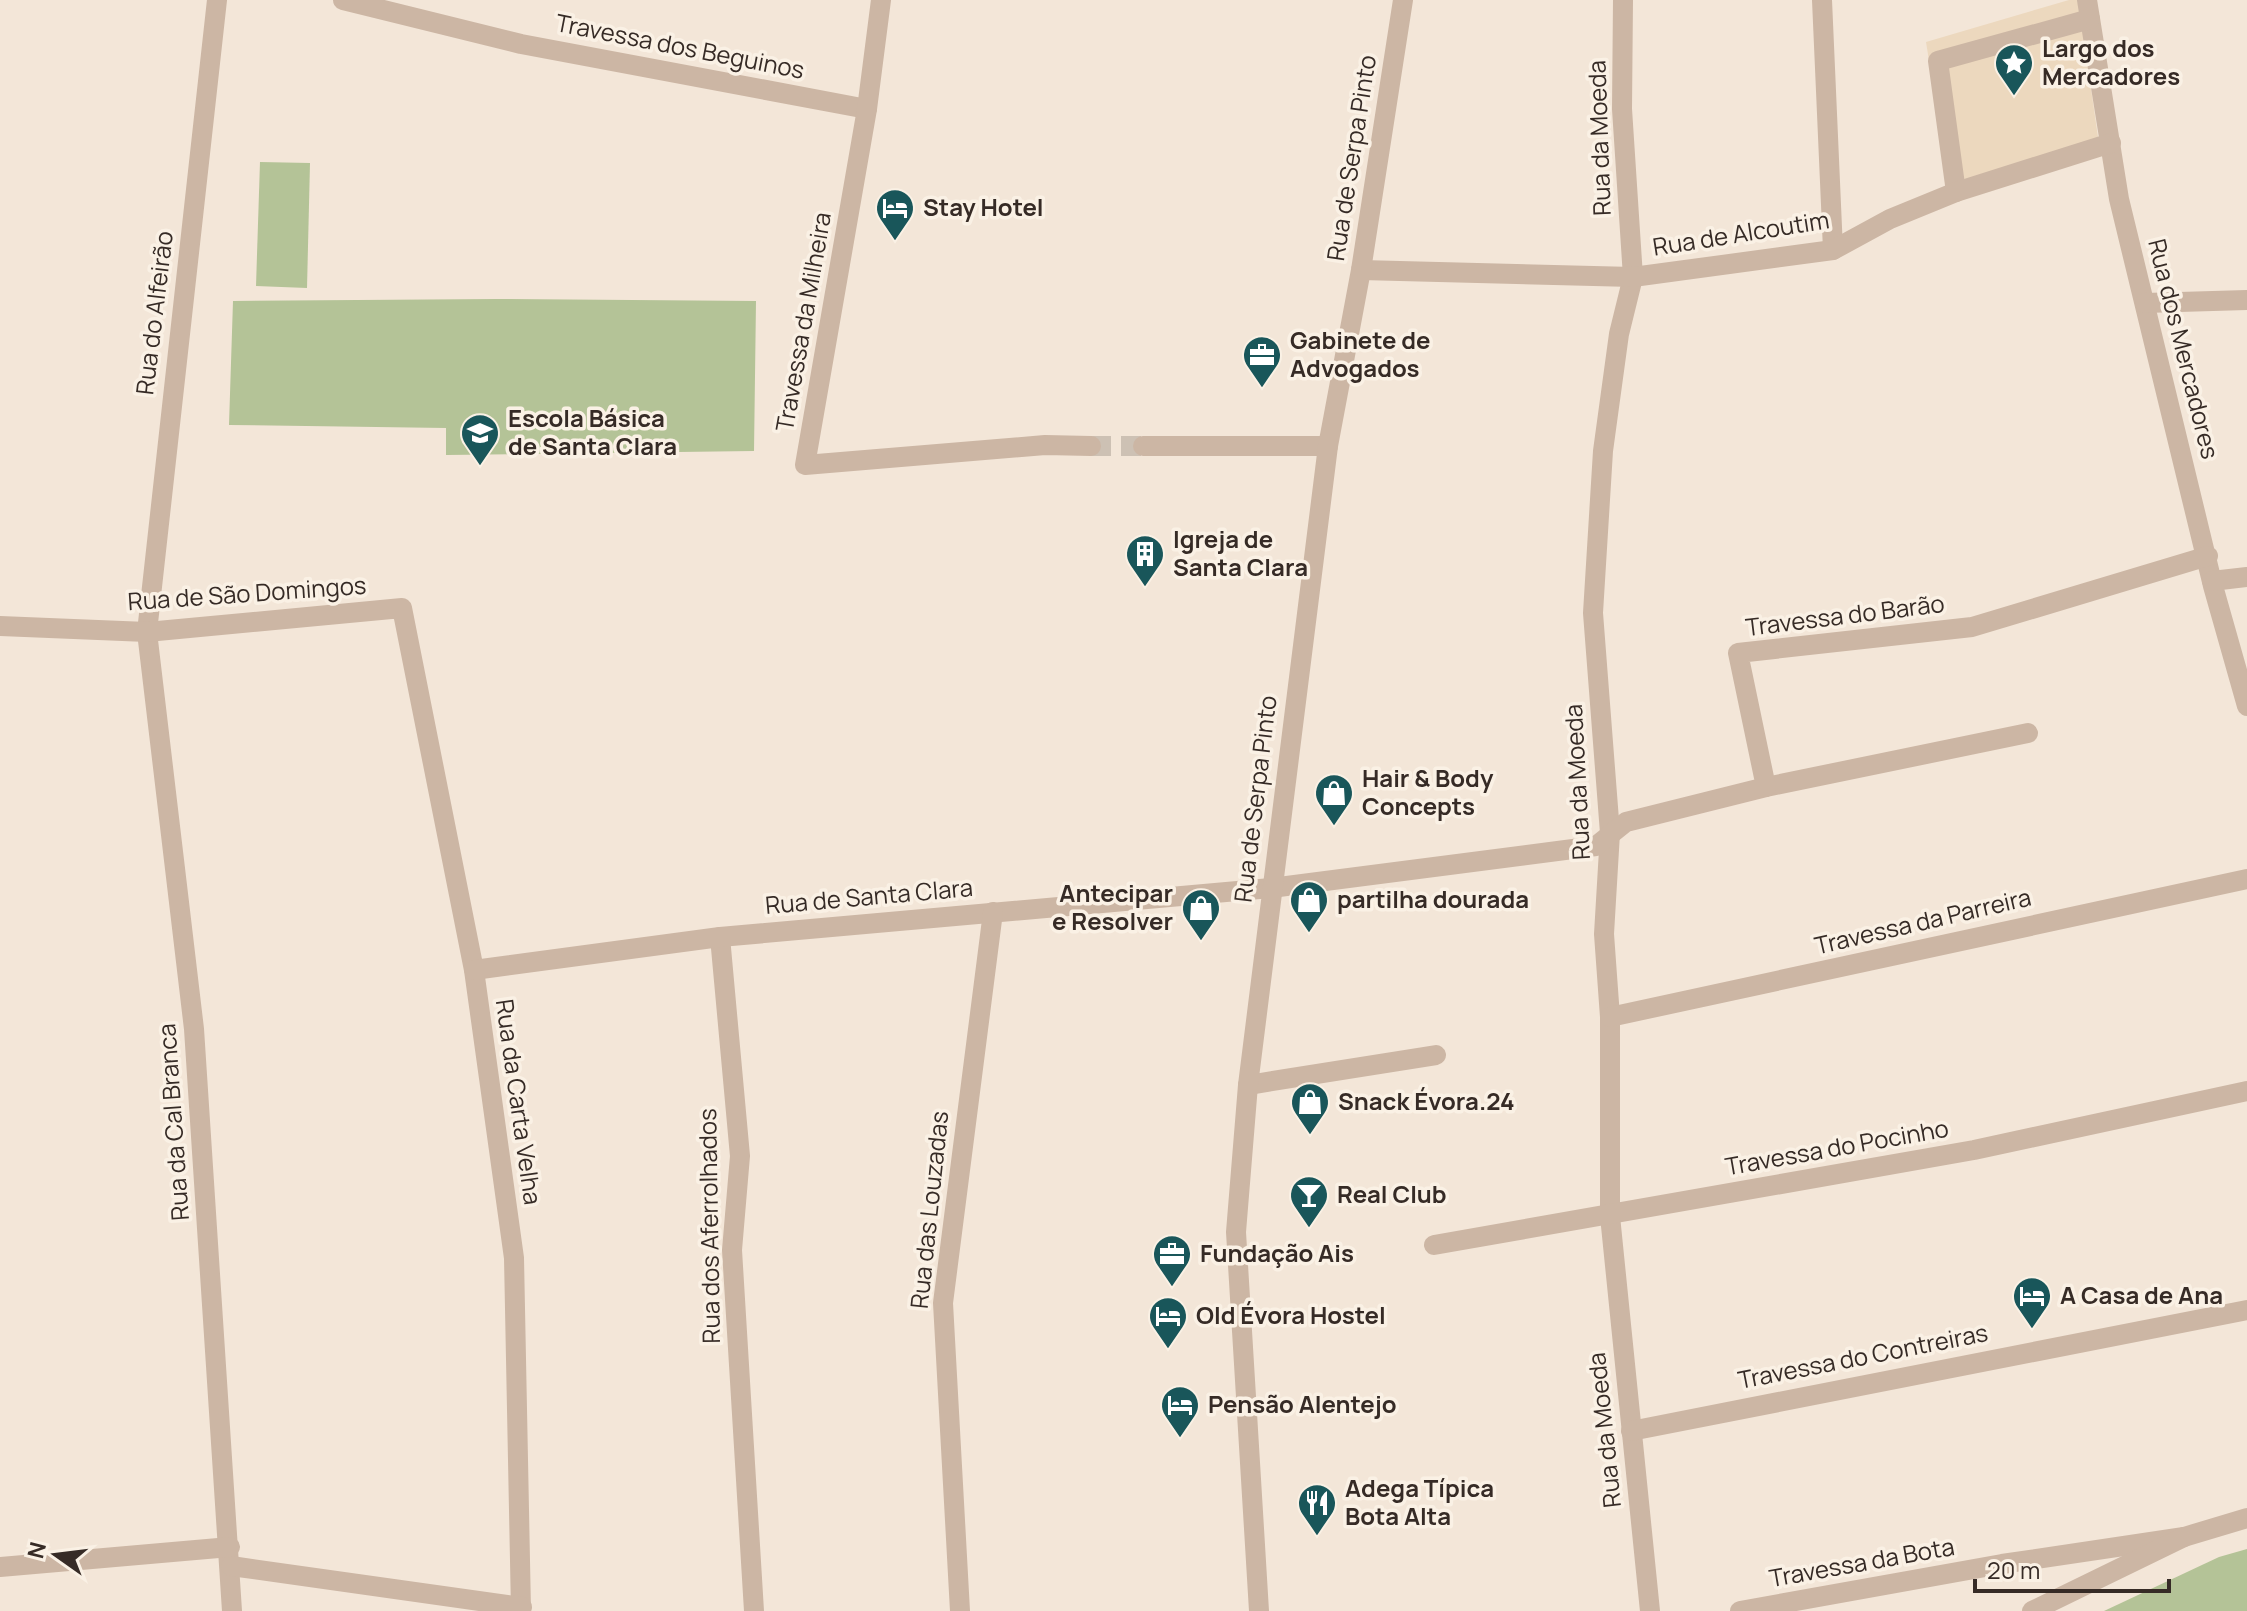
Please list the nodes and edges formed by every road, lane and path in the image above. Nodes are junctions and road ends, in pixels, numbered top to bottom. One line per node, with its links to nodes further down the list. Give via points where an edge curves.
1 (217, 0): 24 (street, Rua do Alfeirão)
2 (343, 0): 8 (street, Travessa dos Beguinos, via 521,44)
3 (881, 0): 8 (street, Travessa da Milheira)
4 (1403, 0): 12 (street, Rua de Serpa Pinto)
5 (1623, 0): 13 (street, Rua da Moeda, via 1622,109)
6 (1822, 0): 11 (street)
7 (2088, 10): 9 (street, Rua dos Mercadores); 10 (street, via 1938,61)
8 (867, 109): 16 (street, Travessa da Milheira, via 805,465 1045,445)
9 (2111, 143): 10 (street, Rua de Alcoutim); 15 (street, Rua dos Mercadores)
10 (1956, 192): 11 (street, Rua de Alcoutim)
11 (1833, 250): 13 (street, Rua de Alcoutim)
12 (1361, 270): 13 (street, Rua de Alcoutim); 18 (street, Rua de Serpa Pinto)
13 (1633, 277): 28 (street, Rua da Moeda, via 1619,334 1603,451 1593,613)
14 (2247, 300): 15 (street)
15 (2145, 303): 19 (street, Rua dos Mercadores)
16 (1091, 446)
17 (1143, 446): 18 (street)
18 (1328, 446): 30 (street, Rua de Serpa Pinto)
19 (2208, 556): 21 (street, Rua dos Mercadores); 27 (street, Travessa do Barão, via 1972,627 1738,653)
20 (2247, 577): 21 (street)
21 (2212, 581): 25 (street, Rua dos Mercadores)
22 (402, 608): 24 (street, Rua de São Domingos); 33 (street, Rua da Carta Velha)
23 (0, 626): 24 (street, Rua de São Domingos)
24 (147, 632): 44 (street, Rua da Cal Branca, via 194,1029)
25 (2247, 706)
26 (2028, 733): 27 (street)
27 (1766, 787): 28 (street, via 1626,822)
28 (1610, 833): 30 (street, via 1596,846); 34 (street, Rua da Moeda, via 1604,934)
29 (2247, 879): 34 (street, Travessa da Parreira)
30 (1271, 888): 31 (street, Rua de Santa Clara); 36 (street, Rua de Serpa Pinto)
31 (993, 912): 32 (street, Rua de Santa Clara); 50 (street, Rua das Louzadas, via 943,1303)
32 (720, 937): 33 (street, Rua de Santa Clara); 49 (street, Rua dos Aferrolhados, via 740,1156 732,1250)
33 (474, 970): 46 (street, Rua da Carta Velha, via 514,1258)
34 (1610, 1017): 38 (street, Rua da Moeda)
35 (1436, 1055): 36 (street)
36 (1248, 1085): 51 (street, Rua de Serpa Pinto, via 1236,1232)
37 (2247, 1091): 38 (street, Travessa do Pocinho, via 1974,1150)
38 (1610, 1216): 39 (street, Travessa do Pocinho); 41 (street, Rua da Moeda)
39 (1434, 1245)
40 (2247, 1310): 41 (street, Travessa do Contreiras)
41 (1631, 1431): 47 (street, Rua da Moeda)
42 (2247, 1518): 43 (street)
43 (2184, 1537): 52 (street, Travessa da Bota); 53 (street)
44 (230, 1556): 45 (street); 46 (street); 48 (street, Rua da Cal Branca)
45 (0, 1567)
46 (521, 1609)
47 (1646, 1610)
48 (232, 1611)
49 (754, 1611)
50 (960, 1611)
51 (1259, 1611)
52 (1740, 1611)
53 (2032, 1611)

